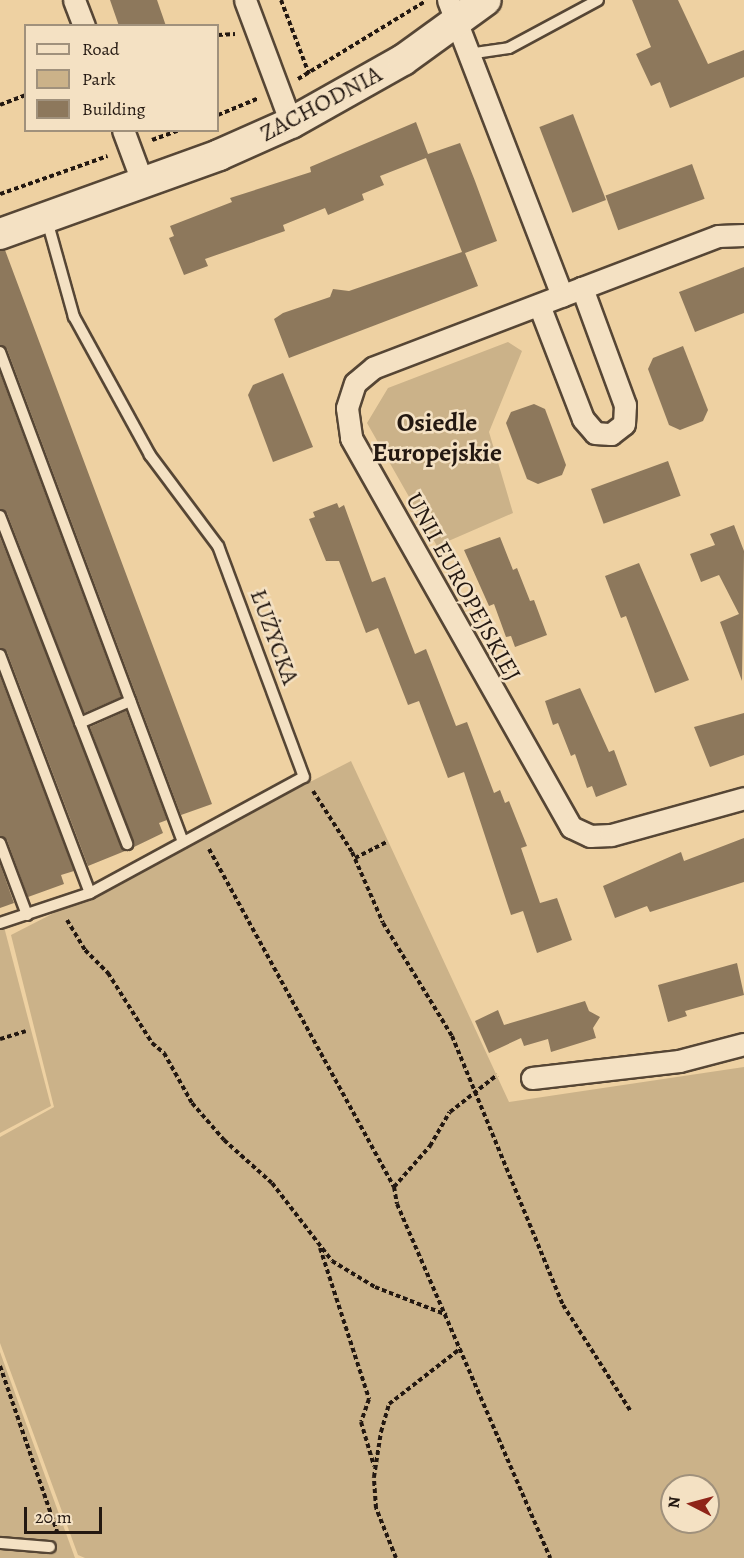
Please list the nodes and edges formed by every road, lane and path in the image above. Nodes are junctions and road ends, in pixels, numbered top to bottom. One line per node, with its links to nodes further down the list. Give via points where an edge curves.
1 (74, 0): 8 (street)
2 (245, 0): 11 (street)
3 (281, 0): 10 (path)
4 (428, 0): 10 (path)
5 (486, 0): 7 (street, ZACHODNIA)
6 (598, 0): 9 (lane, via 509,48)
7 (452, 11): 9 (street); 15 (street, ZACHODNIA, via 403,60)
8 (83, 24)
9 (468, 54): 24 (street)
10 (309, 74): 11 (path)
11 (277, 88): 14 (path); 15 (street)
12 (24, 96): 13 (path)
13 (0, 105)
14 (219, 115)
15 (291, 123): 18 (street, ZACHODNIA, via 219,155)
16 (167, 132): 17 (path)
17 (126, 139): 18 (street); 19 (path)
18 (142, 181): 20 (street, ZACHODNIA)
19 (0, 194)
20 (46, 217): 21 (street, ZACHODNIA); 31 (lane, ŁUŻYCKA, via 74,317 150,455 219,546)
21 (0, 234)
22 (744, 235): 23 (street, UNII EUROPEJSKIEJ, via 718,236)
23 (582, 288): 24 (street, UNII EUROPEJSKIEJ); 25 (street, via 625,405 624,424 611,434 595,434 583,419)
24 (562, 296): 25 (street, UNII EUROPEJSKIEJ)
25 (539, 305): 32 (street, UNII EUROPEJSKIEJ, via 373,368 355,383 347,408 351,438 571,827 590,836 611,836)
26 (0, 352): 29 (lane)
27 (0, 516): 30 (lane)
28 (0, 655): 39 (lane)
29 (130, 701): 30 (lane); 35 (lane)
30 (80, 723): 37 (lane)
31 (304, 777): 33 (lane); 38 (path)
32 (744, 798)
33 (200, 833): 35 (lane); 49 (path)
34 (388, 841): 38 (path)
35 (183, 842): 39 (lane)
36 (0, 843): 41 (lane)
37 (127, 844)
38 (355, 858): 48 (path, via 383,923 452,1036)
39 (90, 892): 40 (lane)
40 (64, 902): 41 (lane); 50 (path, via 67,919 85,951 108,973 152,1043 164,1053 192,1103 224,1140 272,1183)
41 (27, 915): 42 (lane)
42 (0, 923)
43 (26, 1031): 44 (path)
44 (0, 1039)
45 (744, 1044): 47 (street, via 679,1061)
46 (497, 1075): 48 (path)
47 (532, 1078)
48 (476, 1089): 49 (path, via 450,1112 430,1146); 54 (path, via 563,1305)
49 (394, 1187): 51 (path, via 397,1204)
50 (320, 1247): 51 (path, via 332,1261 375,1287); 55 (path, via 369,1399 360,1422)
51 (447, 1315): 52 (path)
52 (461, 1348): 55 (path, via 389,1404); 59 (path)
53 (0, 1367): 57 (path, via 56,1528 60,1546)
54 (630, 1410)
55 (375, 1470): 58 (path, via 376,1508)
56 (0, 1542): 57 (lane)
57 (50, 1547)
58 (396, 1558)
59 (550, 1558)

